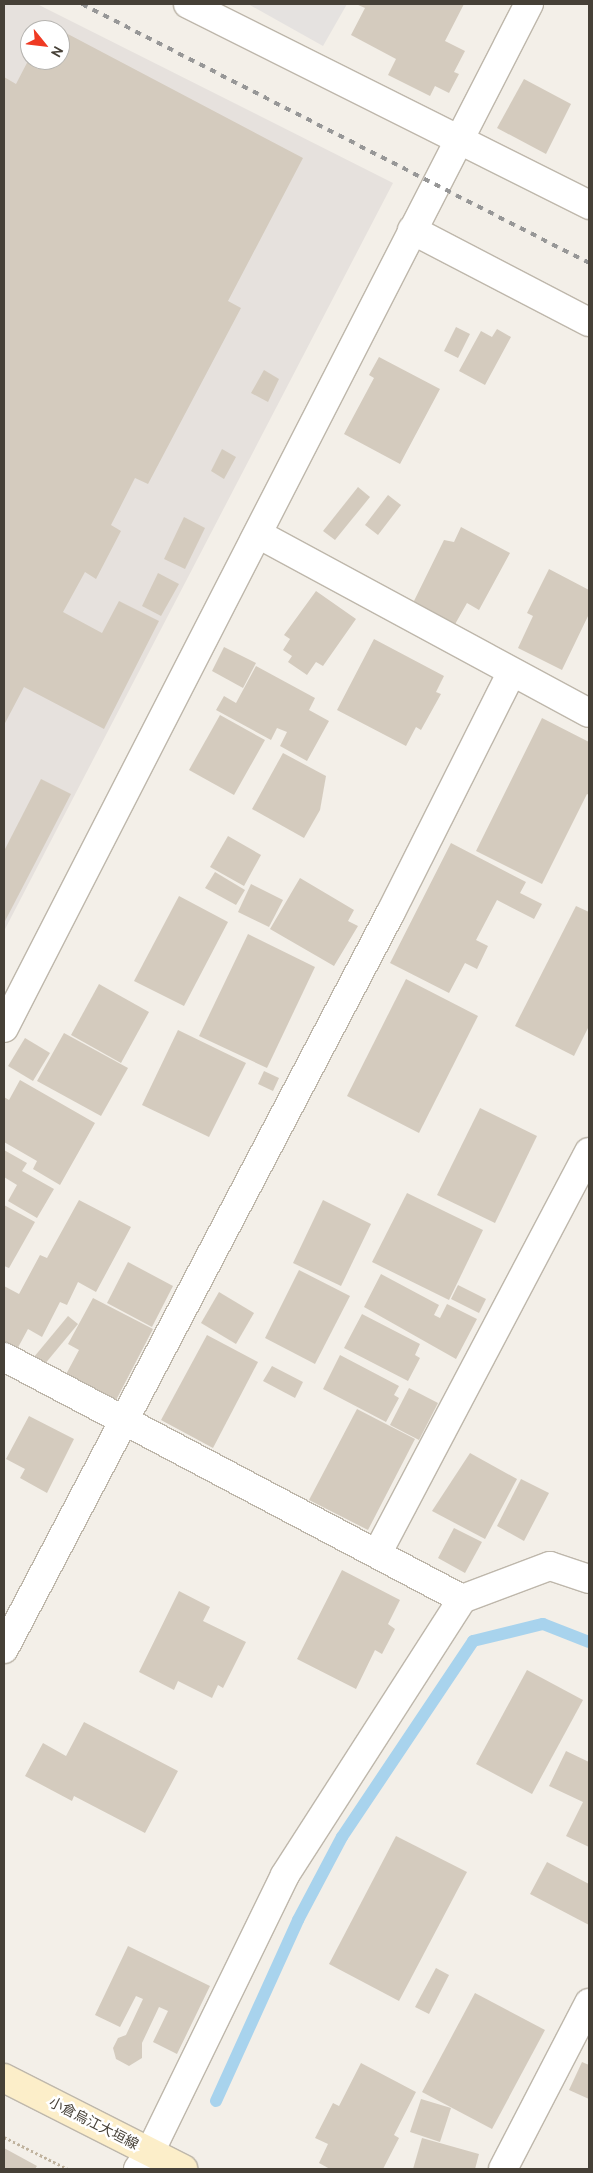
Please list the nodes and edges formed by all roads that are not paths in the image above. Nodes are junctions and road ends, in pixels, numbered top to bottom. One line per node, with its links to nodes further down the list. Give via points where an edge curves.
1 (188, 4): 3 (street)
2 (528, 4): 3 (street)
3 (459, 138): 4 (street); 5 (street)
4 (589, 205)
5 (412, 230): 6 (street); 7 (street)
6 (589, 322)
7 (258, 534): 8 (street); 10 (street)
8 (511, 674): 9 (street); 13 (street, via 390,912)
9 (589, 713)
10 (4, 1028)
11 (589, 1152): 14 (street)
12 (4, 1357): 13 (street)
13 (122, 1421): 14 (street); 17 (street)
14 (378, 1552): 16 (street)
15 (589, 1579): 16 (street, via 550,1566)
16 (462, 1599): 20 (street, via 285,1875)
17 (4, 1649)
18 (589, 2003): 22 (street)
19 (4, 2078): 20 (main road, 小倉烏江大垣線)
20 (144, 2160): 21 (main road, 小倉烏江大垣線)
21 (183, 2169)
22 (503, 2169)

